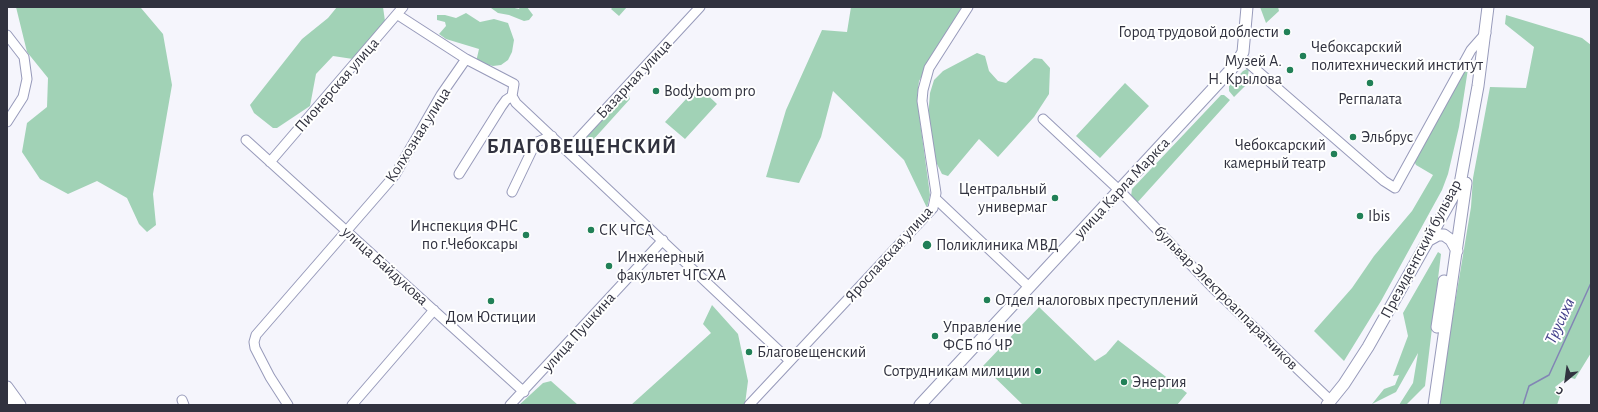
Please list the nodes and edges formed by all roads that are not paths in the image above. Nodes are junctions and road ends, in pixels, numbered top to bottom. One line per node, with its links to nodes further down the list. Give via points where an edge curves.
1 (403, 7): 8 (street, Пионерская улица)
2 (700, 7): 18 (street, Базарная улица)
3 (968, 7): 24 (street, Ярославская улица, via 929,68 923,90 922,101)
4 (1247, 7): 12 (main road)
5 (1253, 7): 12 (main road, via 1249,51)
6 (1488, 7): 9 (main road, Президентский бульвар)
7 (1494, 7): 21 (main road, Президентский бульвар, via 1485,79)
8 (398, 15): 11 (street); 19 (street, Пионерская улица)
9 (1486, 32): 12 (street, via 1471,50 1395,188); 21 (main road, Президентский бульвар)
10 (7, 36): 15 (street, via 24,58 27,78 23,97)
11 (466, 59): 13 (street, via 514,84); 26 (street, Колхозная улица, via 441,95 395,175)
12 (1243, 60): 23 (main road, улица Карла Маркса, via 1237,72)
13 (512, 96): 16 (street, via 516,103); 20 (street, via 501,107)
14 (1043, 119): 23 (street, бульвар Электроаппаратчиков)
15 (7, 122)
16 (552, 136): 18 (street); 22 (street, via 537,142)
17 (246, 140): 19 (street, улица Байдукова)
18 (567, 150): 27 (street)
19 (270, 162): 26 (street, улица Байдукова)
20 (459, 174)
21 (1463, 183): 25 (main road); 28 (main road, Президентский бульвар); 29 (main road)
22 (512, 192)
23 (1120, 194): 30 (main road, улица Карла Маркса); 37 (street, бульвар Электроаппаратчиков)
24 (936, 200): 30 (street); 32 (street, Ярославская улица, via 928,214)
25 (1456, 201): 28 (main road, Президентский бульвар); 29 (main road)
26 (347, 232): 31 (street, улица Байдукова); 40 (street, Колхозная улица, via 256,335 255,348)
27 (662, 240): 32 (street); 35 (street, улица Пушкина)
28 (1433, 240): 29 (main road, via 1444,235); 37 (main road, Президентский бульвар)
29 (1452, 247): 46 (main road); 47 (main road)
30 (1031, 289): 34 (main road, улица Карла Маркса)
31 (434, 310): 35 (street, улица Байдукова); 41 (street)
32 (790, 361): 43 (street, Ярославская улица)
33 (7, 386): 39 (main road)
34 (941, 387): 44 (main road, улица Карла Маркса); 45 (main road, улица Карла Маркса)
35 (524, 392): 42 (street, улица Пушкина)
36 (7, 400): 38 (main road)
37 (1330, 404)
38 (10, 405)
39 (20, 405)
40 (288, 405)
41 (352, 405)
42 (510, 405)
43 (749, 405)
44 (920, 405)
45 (928, 405)
46 (1428, 405)
47 (1434, 405)

